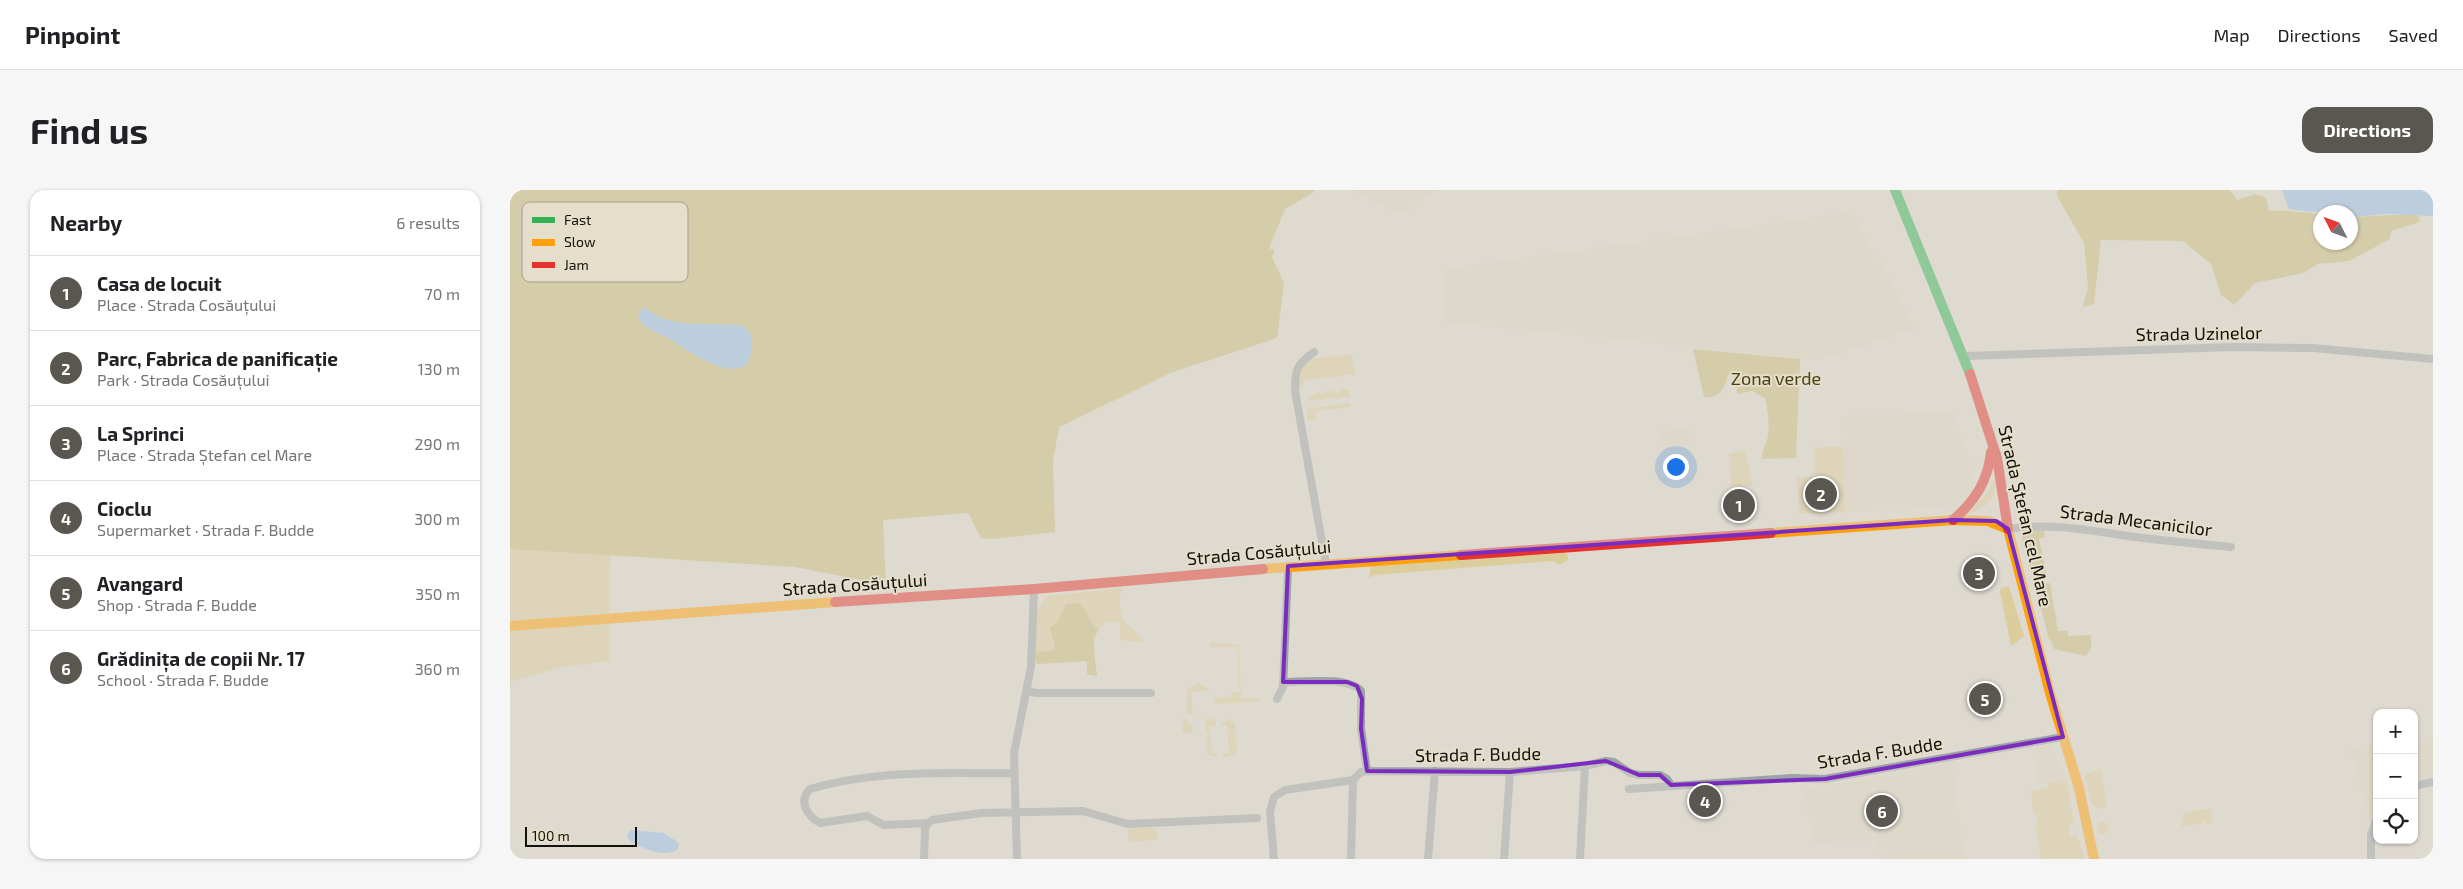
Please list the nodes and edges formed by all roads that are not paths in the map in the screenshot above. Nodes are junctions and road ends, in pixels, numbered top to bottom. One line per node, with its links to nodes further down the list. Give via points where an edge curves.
1 (1895, 190): 3 (main road, Strada Ștefan cel Mare)
2 (1314, 352): 9 (street, via 1301,361 1295,372 1295,391)
3 (1965, 356): 4 (street, Strada Uzinelor, via 2233,347 2313,348); 5 (main road, Strada Ștefan cel Mare)
4 (2433, 359)
5 (1991, 440): 6 (main road, via 1991,462 1986,482 1977,497); 7 (main road, Strada Ștefan cel Mare, via 2001,477)
6 (1953, 520): 7 (main road, Strada Cosăuțului, via 1986,519); 9 (main road, Strada Cosăuțului)
7 (2008, 529): 8 (street, Strada Mecanicilor, via 2080,527 2134,537); 17 (main road, Strada Ștefan cel Mare)
8 (2231, 547)
9 (1326, 564): 10 (main road, Strada Cosăuțului)
10 (1288, 566): 11 (main road, Strada Cosăuțului); 13 (street)
11 (1034, 589): 12 (main road, Strada Cosăuțului); 14 (street, via 1031,667)
12 (510, 626)
13 (1283, 682): 16 (street); 19 (street, via 1347,682 1362,691 1360,729)
14 (1027, 685): 15 (street, via 1028,692 1036,693); 22 (street, via 1014,753)
15 (1151, 692)
16 (1277, 699)
17 (2063, 737): 25 (street, Strada F. Budde, via 1825,779); 39 (main road, Strada Ștefan cel Mare, via 2079,788)
18 (1585, 766): 21 (street, Strada F. Budde); 25 (street, Strada F. Budde, via 1614,762 1630,773 1660,776); 38 (street)
19 (1367, 770): 20 (street, Strada F. Budde); 23 (street)
20 (1435, 771): 21 (street, Strada F. Budde); 36 (street)
21 (1510, 772): 37 (street)
22 (1014, 774): 28 (street); 30 (street, via 900,774 823,785 810,789 804,798 808,814 820,823 866,816 884,826)
23 (1353, 780): 34 (street, via 1285,790 1274,797 1270,812); 35 (street)
24 (2433, 782): 26 (street)
25 (1671, 785): 27 (street, Strada F. Budde)
26 (2418, 785)
27 (1630, 789)
28 (1017, 814): 29 (street, via 1084,811 1128,824); 30 (street, via 964,814); 33 (street)
29 (1257, 818)
30 (928, 823): 32 (street)
31 (2373, 830): 40 (street)
32 (924, 859)
33 (1017, 859)
34 (1274, 859)
35 (1351, 859)
36 (1428, 859)
37 (1504, 859)
38 (1580, 859)
39 (2094, 859)
40 (2371, 859)

